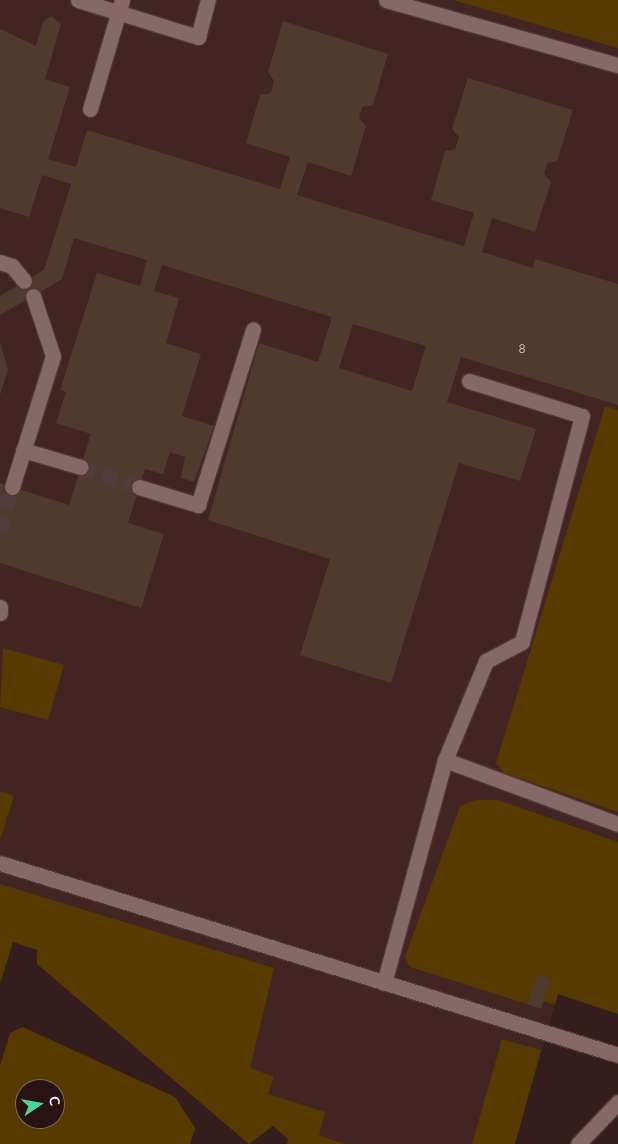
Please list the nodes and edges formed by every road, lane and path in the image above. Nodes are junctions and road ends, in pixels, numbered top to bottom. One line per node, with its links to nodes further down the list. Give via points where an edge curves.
1 (78, 0): 4 (lane)
2 (208, 0): 4 (lane, via 198,37)
3 (386, 0): 5 (lane)
4 (120, 6): 6 (lane)
5 (618, 65)
6 (90, 109)
7 (0, 262): 8 (lane, via 12,266)
8 (24, 281)
9 (33, 296): 12 (lane, via 52,356)
10 (253, 330): 15 (lane, via 198,505)
11 (469, 381): 18 (lane, via 582,416 522,642 486,661)
12 (23, 450): 13 (lane); 14 (lane)
13 (80, 468)
14 (12, 487)
15 (139, 487)
16 (0, 607): 17 (lane)
17 (0, 613)
18 (445, 760): 19 (lane); 21 (lane)
19 (618, 824)
20 (0, 863): 21 (lane)
21 (384, 983): 22 (lane)
22 (618, 1055)
23 (618, 1102): 24 (lane)
24 (578, 1144)

